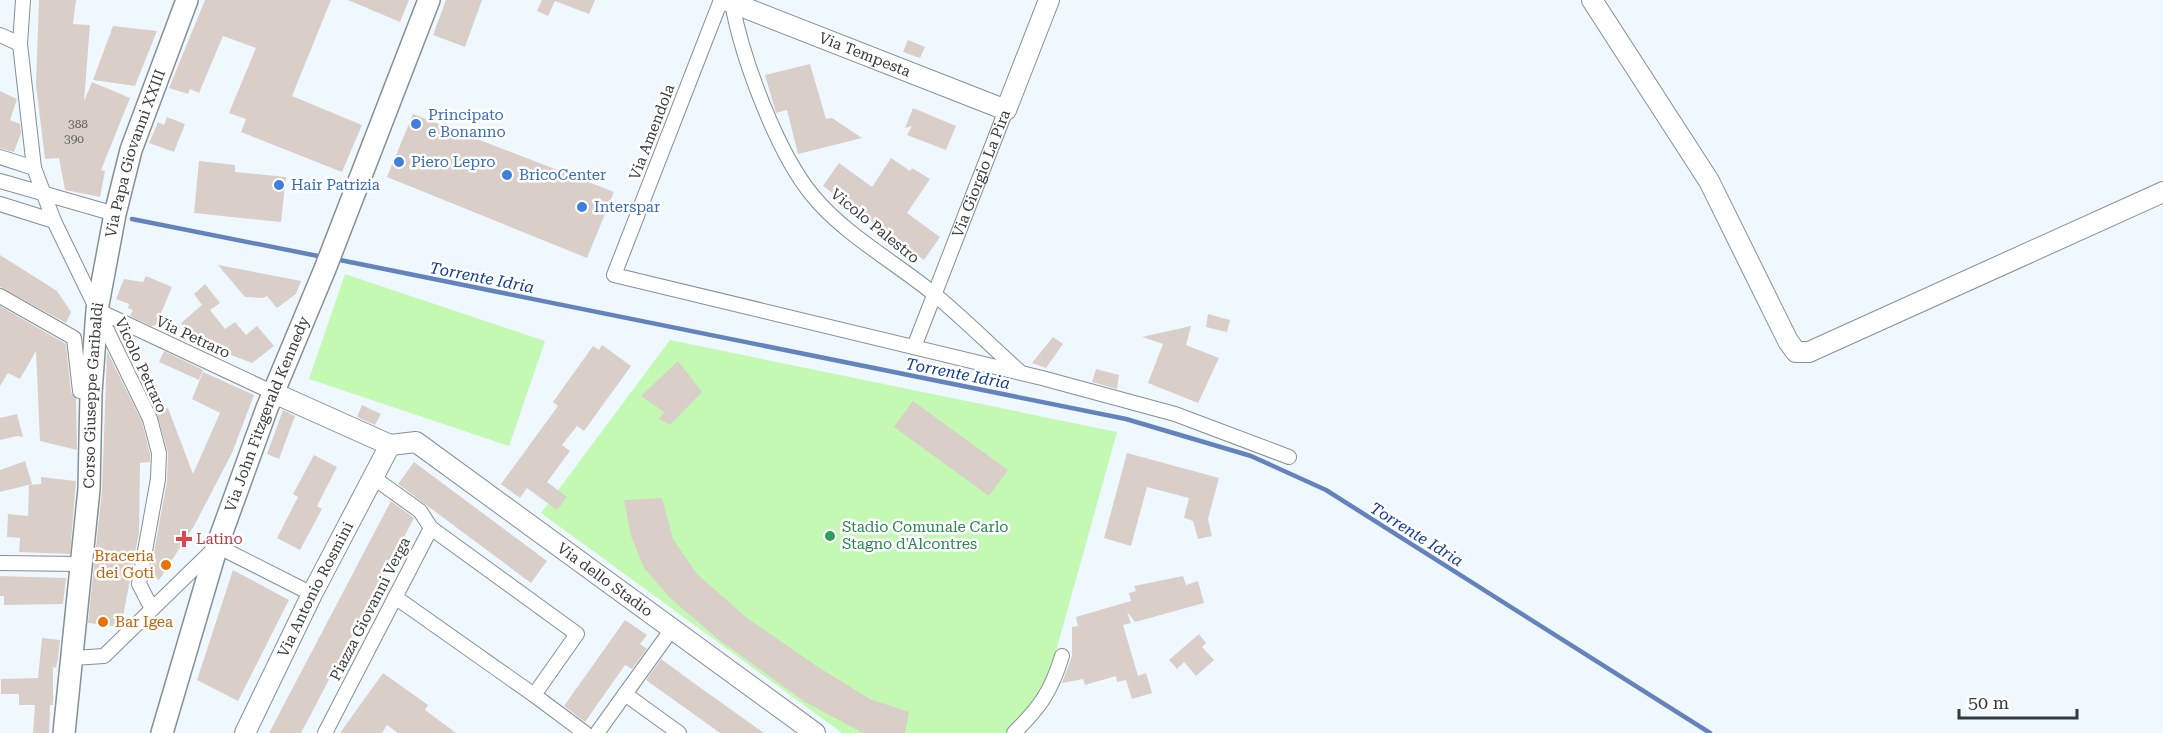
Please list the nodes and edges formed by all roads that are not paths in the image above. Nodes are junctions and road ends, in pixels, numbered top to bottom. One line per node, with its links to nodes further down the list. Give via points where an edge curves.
1 (23, 0): 8 (street, Corso Giuseppe Garibaldi)
2 (187, 0): 16 (main road, Via Papa Giovanni XXIII, via 131,150)
3 (429, 0): 24 (main road, Via John Fitzgerald Kennedy)
4 (1049, 0): 9 (street, Via Giorgio La Pira)
5 (1592, 0): 13 (street, via 1704,172 1796,352 1809,352)
6 (726, 1): 9 (street, Via Tempesta); 18 (street, Vicolo Palestro, via 768,118 800,178 832,215); 21 (street, Via Amendola, via 615,275)
7 (0, 35): 8 (street)
8 (20, 44): 11 (street, Corso Giuseppe Garibaldi)
9 (1006, 110): 18 (street, Via Giorgio La Pira)
10 (0, 157): 11 (street)
11 (34, 168): 14 (street, Corso Giuseppe Garibaldi)
12 (0, 181): 14 (street)
13 (2163, 192)
14 (42, 194): 16 (street); 17 (street, Corso Giuseppe Garibaldi)
15 (0, 204): 17 (street)
16 (115, 214): 20 (main road, Via Papa Giovanni XXIII)
17 (54, 221): 20 (street, Corso Giuseppe Garibaldi)
18 (934, 294): 21 (street, Via Giorgio La Pira); 22 (street, Vicolo Palestro)
19 (0, 296): 23 (street, via 74,338 80,391)
20 (97, 310): 23 (main road, Corso Giuseppe Garibaldi); 24 (street, Via Petraro); 34 (street, Vicolo Petraro, via 150,418 159,453 139,584)
21 (914, 347): 22 (street)
22 (1020, 373): 26 (street, via 1175,414)
23 (91, 393): 31 (main road, Corso Giuseppe Garibaldi, via 89,489)
24 (274, 393): 25 (street); 29 (main road, Via John Fitzgerald Kennedy)
25 (390, 445): 27 (street, Via Antonio Rosmini); 35 (street, Via dello Stadio, via 416,442)
26 (1289, 457)
27 (374, 478): 28 (street, via 420,512); 32 (street, Via Antonio Rosmini)
28 (430, 528): 33 (street, Piazza Giovanni Verga); 39 (street, Piazza Giovanni Verga, via 577,634)
29 (217, 546): 32 (street); 34 (street); 42 (main road, Via John Fitzgerald Kennedy)
30 (0, 562): 31 (street)
31 (81, 564): 37 (main road, Corso Giuseppe Garibaldi)
32 (312, 594): 43 (street, Via Antonio Rosmini)
33 (395, 597): 39 (street); 44 (street, Piazza Giovanni Verga)
34 (152, 609): 37 (street, via 104,656)
35 (672, 629): 38 (street); 47 (street, Via dello Stadio)
36 (1062, 657): 48 (street, via 1054,685)
37 (73, 658): 41 (main road, Corso Giuseppe Garibaldi)
38 (625, 694): 40 (street); 46 (street)
39 (534, 695): 45 (street)
40 (671, 731)
41 (64, 733)
42 (162, 733)
43 (245, 733)
44 (325, 733)
45 (585, 733)
46 (597, 733)
47 (815, 733)
48 (1014, 733)

